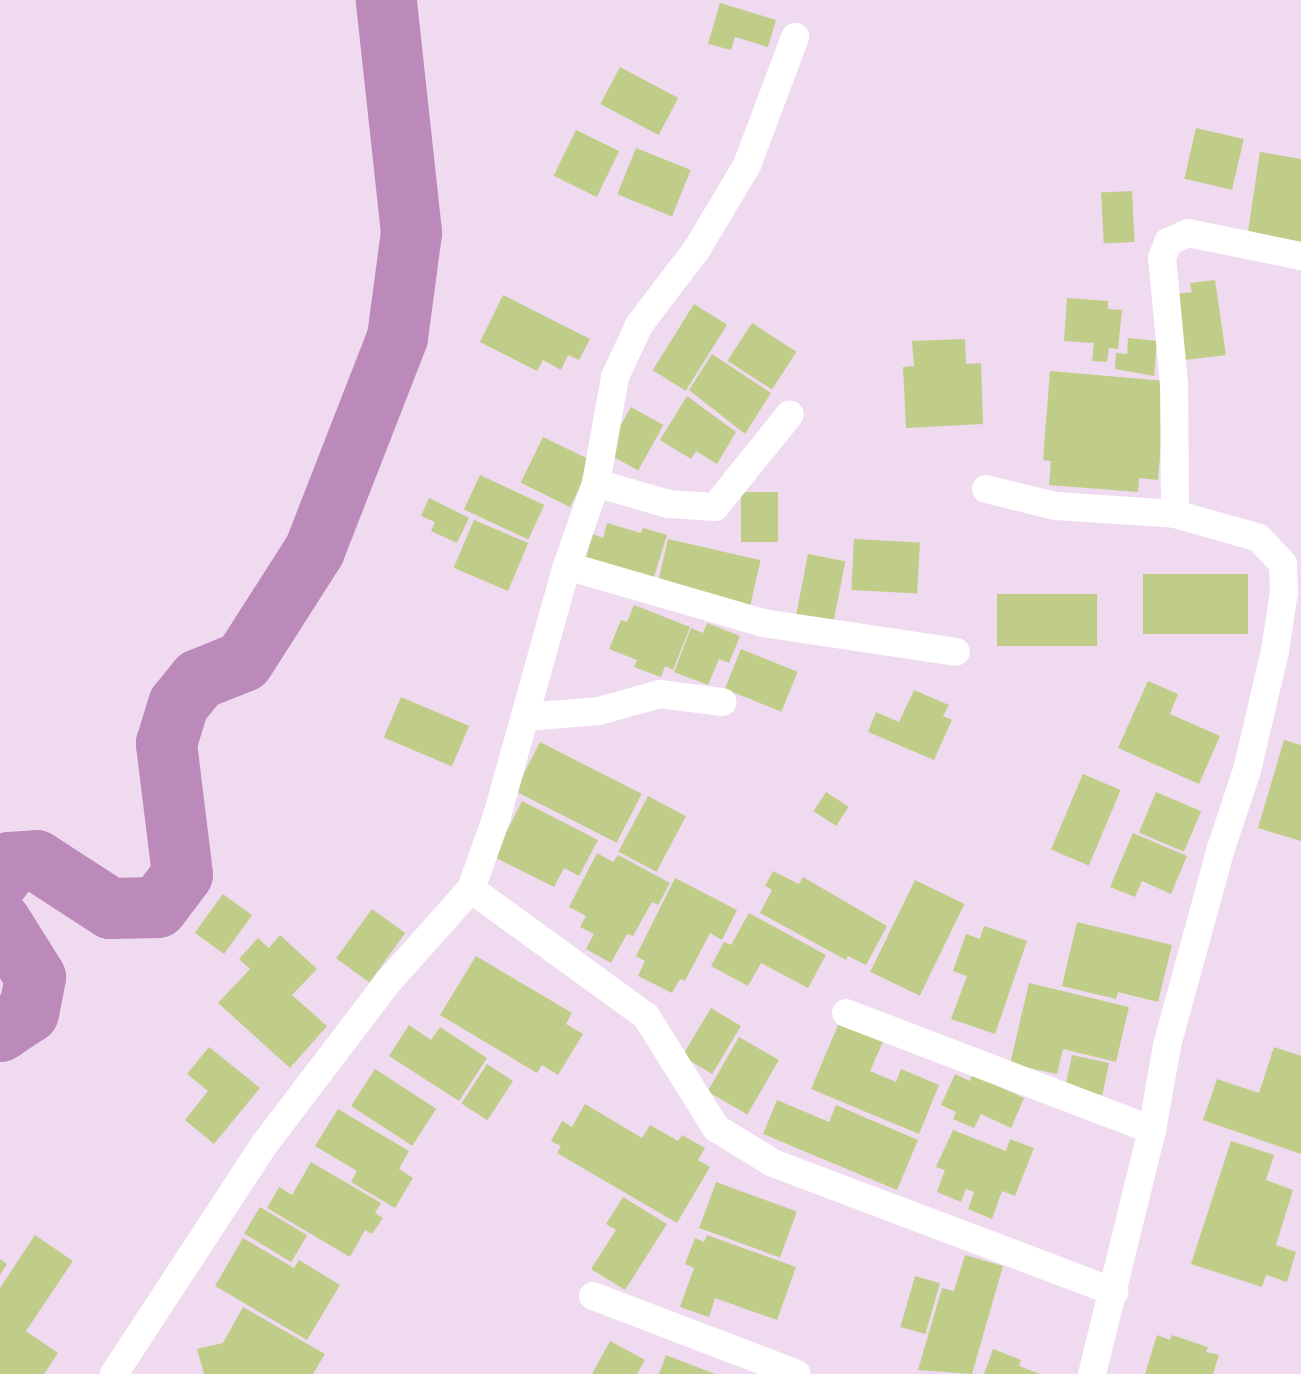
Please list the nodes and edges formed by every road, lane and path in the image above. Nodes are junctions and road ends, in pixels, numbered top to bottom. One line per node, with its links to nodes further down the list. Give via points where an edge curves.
1 (795, 37): 4 (street, via 748,165 697,249 639,325 615,377)
2 (1301, 256): 6 (street, via 1188,233 1168,242 1162,258 1174,384)
3 (790, 414): 4 (street, via 715,507 668,504)
4 (596, 483): 7 (street)
5 (986, 490): 6 (street, via 1056,506)
6 (1175, 514): 13 (street, via 1265,542 1282,564 1284,592 1247,770 1220,848 1167,1046)
7 (566, 566): 8 (street, via 763,623); 10 (street)
8 (956, 652)
9 (722, 702): 10 (street, via 660,694 599,711)
10 (526, 717): 11 (street)
11 (471, 889): 14 (street, via 646,1016 716,1128 773,1163); 16 (street, via 388,982 263,1146)
12 (846, 1013): 13 (street)
13 (1152, 1130): 14 (street)
14 (1114, 1292): 18 (street)
15 (593, 1296): 17 (street)
16 (114, 1374)
17 (797, 1374)
18 (1092, 1374)

